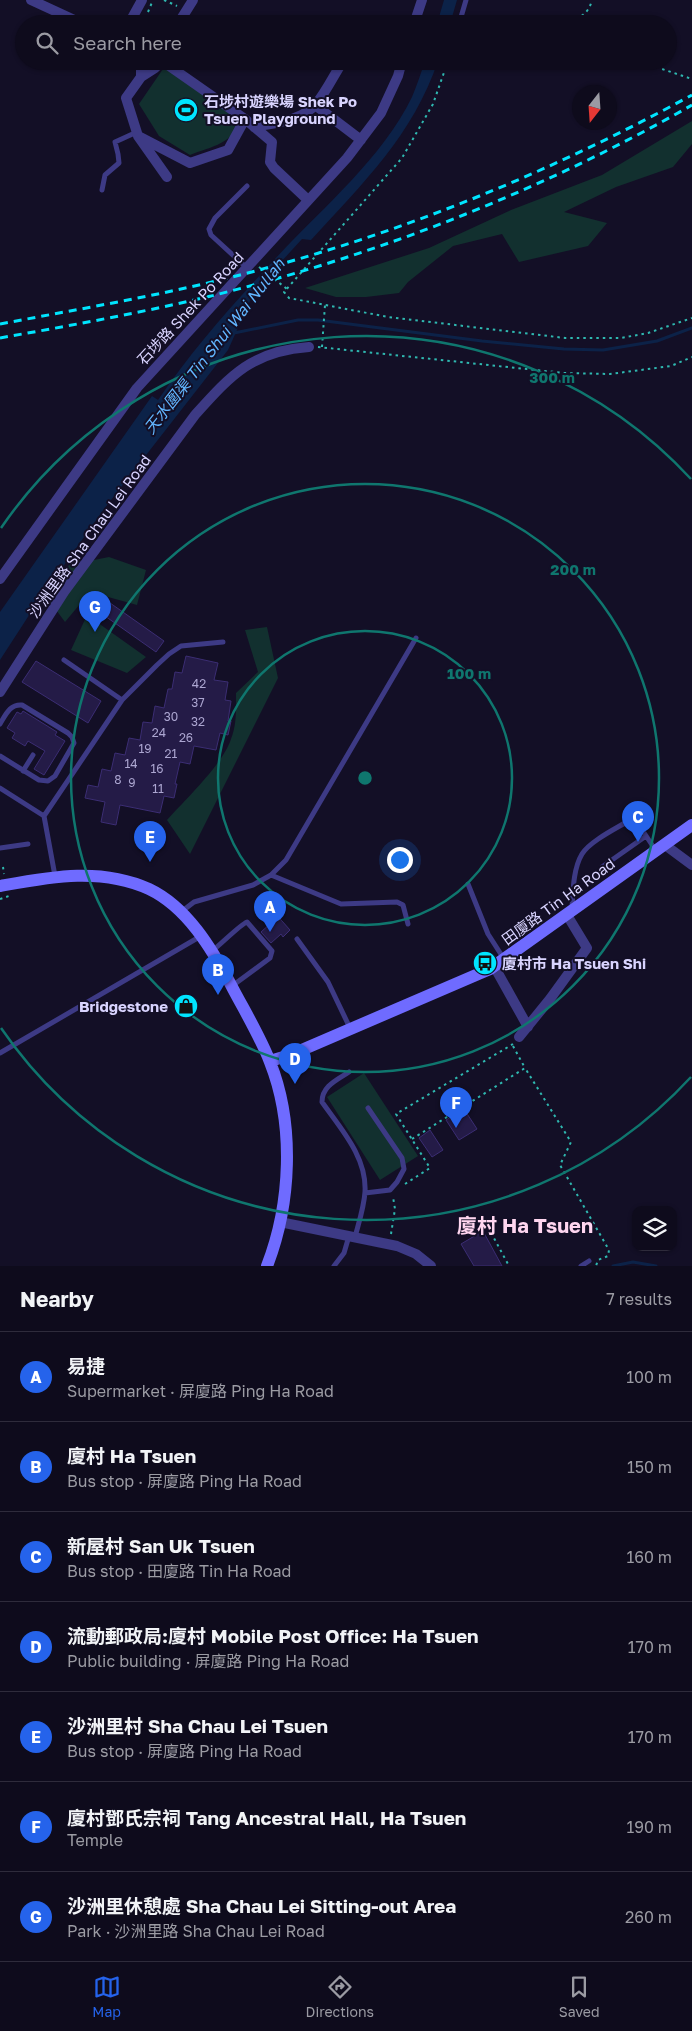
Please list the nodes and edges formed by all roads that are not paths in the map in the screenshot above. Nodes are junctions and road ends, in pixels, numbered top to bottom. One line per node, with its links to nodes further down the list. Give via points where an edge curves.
1 (31, 0): 6 (street)
2 (142, 0): 7 (street)
3 (193, 0): 8 (street)
4 (422, 0): 9 (street)
5 (466, 0): 10 (lane)
6 (63, 15)
7 (134, 15)
8 (183, 15)
9 (417, 15)
10 (463, 15)
11 (141, 70): 16 (street)
12 (152, 70): 16 (street)
13 (175, 70): 18 (street)
14 (337, 70): 17 (street)
15 (398, 70): 21 (street, 石埗路 Shek Po Road, via 381,113)
16 (141, 77): 20 (street, via 126,98)
17 (315, 105): 19 (street, via 292,119); 21 (street)
18 (245, 119): 19 (street); 20 (street, via 228,150 190,163)
19 (254, 127): 25 (street, via 272,142 270,162 274,168)
20 (138, 134): 22 (street); 24 (lane, via 114,142 119,163 105,175)
21 (361, 140): 25 (street, 石埗路 Shek Po Road)
22 (167, 177)
23 (247, 186): 26 (lane, via 215,218 209,229)
24 (102, 190)
25 (308, 200): 26 (street, 石埗路 Shek Po Road)
26 (250, 265): 28 (street, 石埗路 Shek Po Road, via 137,388)
27 (309, 347): 32 (street, 沙洲里路 Sha Chau Lei Road, via 261,358 239,369 212,396 64,592)
28 (0, 579)
29 (416, 638): 48 (lane, via 286,860)
30 (223, 642): 33 (lane, via 181,646)
31 (64, 660): 33 (lane)
32 (0, 692)
33 (122, 700): 40 (lane)
34 (0, 724): 38 (lane, via 10,708 22,705 72,737 72,749 51,780 42,781)
35 (33, 755): 38 (lane)
36 (2, 757): 37 (lane); 38 (lane)
37 (0, 764)
38 (23, 770)
39 (0, 788): 40 (lane)
40 (44, 816): 49 (lane)
41 (692, 825): 45 (street, 田廈路 Tin Ha Road)
42 (646, 836): 45 (lane); 47 (lane); 53 (lane, via 637,822 630,820 583,852)
43 (28, 844): 44 (lane)
44 (0, 848)
45 (660, 848): 46 (street); 53 (street, 田廈路 Tin Ha Road)
46 (692, 865)
47 (602, 867)
48 (272, 875): 52 (lane, via 252,885 194,902); 54 (lane, via 342,904 397,902 403,905)
49 (55, 876): 51 (street); 52 (street, via 92,876 148,888)
50 (468, 884): 58 (lane)
51 (0, 886)
52 (181, 912): 55 (street)
53 (569, 913): 58 (street, 田廈路 Tin Ha Road); 60 (street, via 587,948)
54 (408, 924)
55 (201, 936): 57 (street); 63 (lane)
56 (297, 939): 61 (lane, via 328,982)
57 (211, 951): 59 (street); 59 (lane, via 244,922 272,951 270,958)
58 (499, 962): 60 (street); 61 (street, 田廈路 Tin Ha Road, via 453,986)
59 (232, 986): 64 (street)
60 (528, 1027): 62 (street)
61 (350, 1029): 64 (street, 田廈路 Tin Ha Road)
62 (519, 1037)
63 (0, 1053)
64 (270, 1061): 68 (street, via 278,1084 286,1143)
65 (349, 1072): 67 (lane, via 327,1087 322,1094 322,1102 359,1159)
66 (368, 1108): 67 (lane, via 402,1158 404,1168 390,1190)
67 (365, 1193): 69 (lane)
68 (280, 1222): 69 (street); 71 (street)
69 (352, 1237): 72 (lane); 73 (street, via 404,1248)
70 (589, 1261): 74 (lane)
71 (267, 1266)
72 (334, 1266)
73 (431, 1266)
74 (581, 1266)

